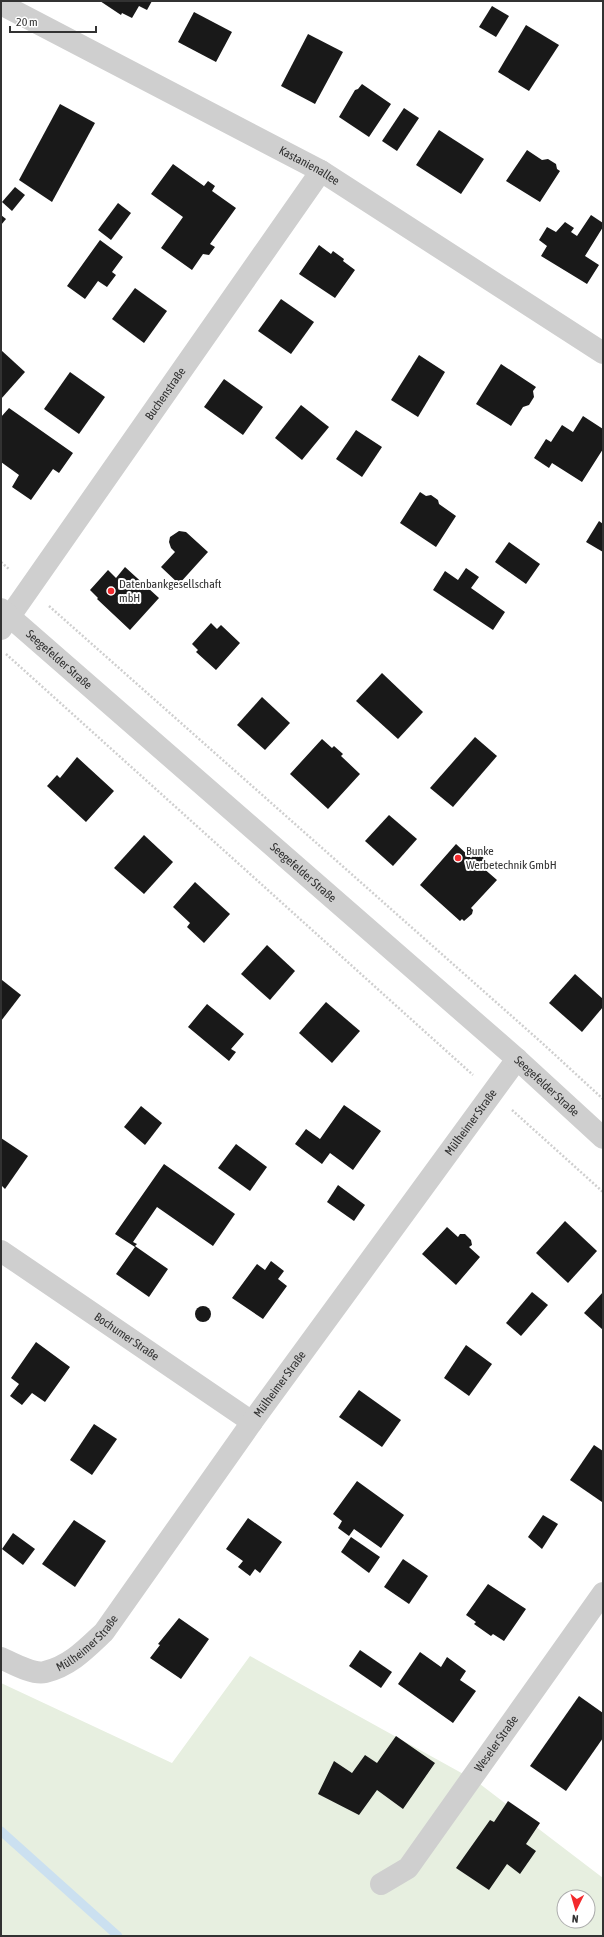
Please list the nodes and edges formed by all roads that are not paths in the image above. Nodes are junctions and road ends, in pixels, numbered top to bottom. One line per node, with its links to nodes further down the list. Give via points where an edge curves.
1 (1, 4): 2 (street, Kastanienallee)
2 (320, 171): 3 (street, Kastanienallee); 4 (street, Buchenstraße, via 30,588)
3 (603, 353)
4 (4, 618): 5 (street, Seegefelder Straße)
5 (517, 1059): 6 (street, Seegefelder Straße); 8 (street, Mülheimer Straße)
6 (603, 1138)
7 (1, 1251): 8 (street, Bochumer Straße)
8 (252, 1422): 10 (street, Mülheimer Straße, via 104,1632 76,1659 44,1672)
9 (603, 1593): 11 (street, Weseler Straße, via 408,1868)
10 (10, 1662)
11 (381, 1884)

